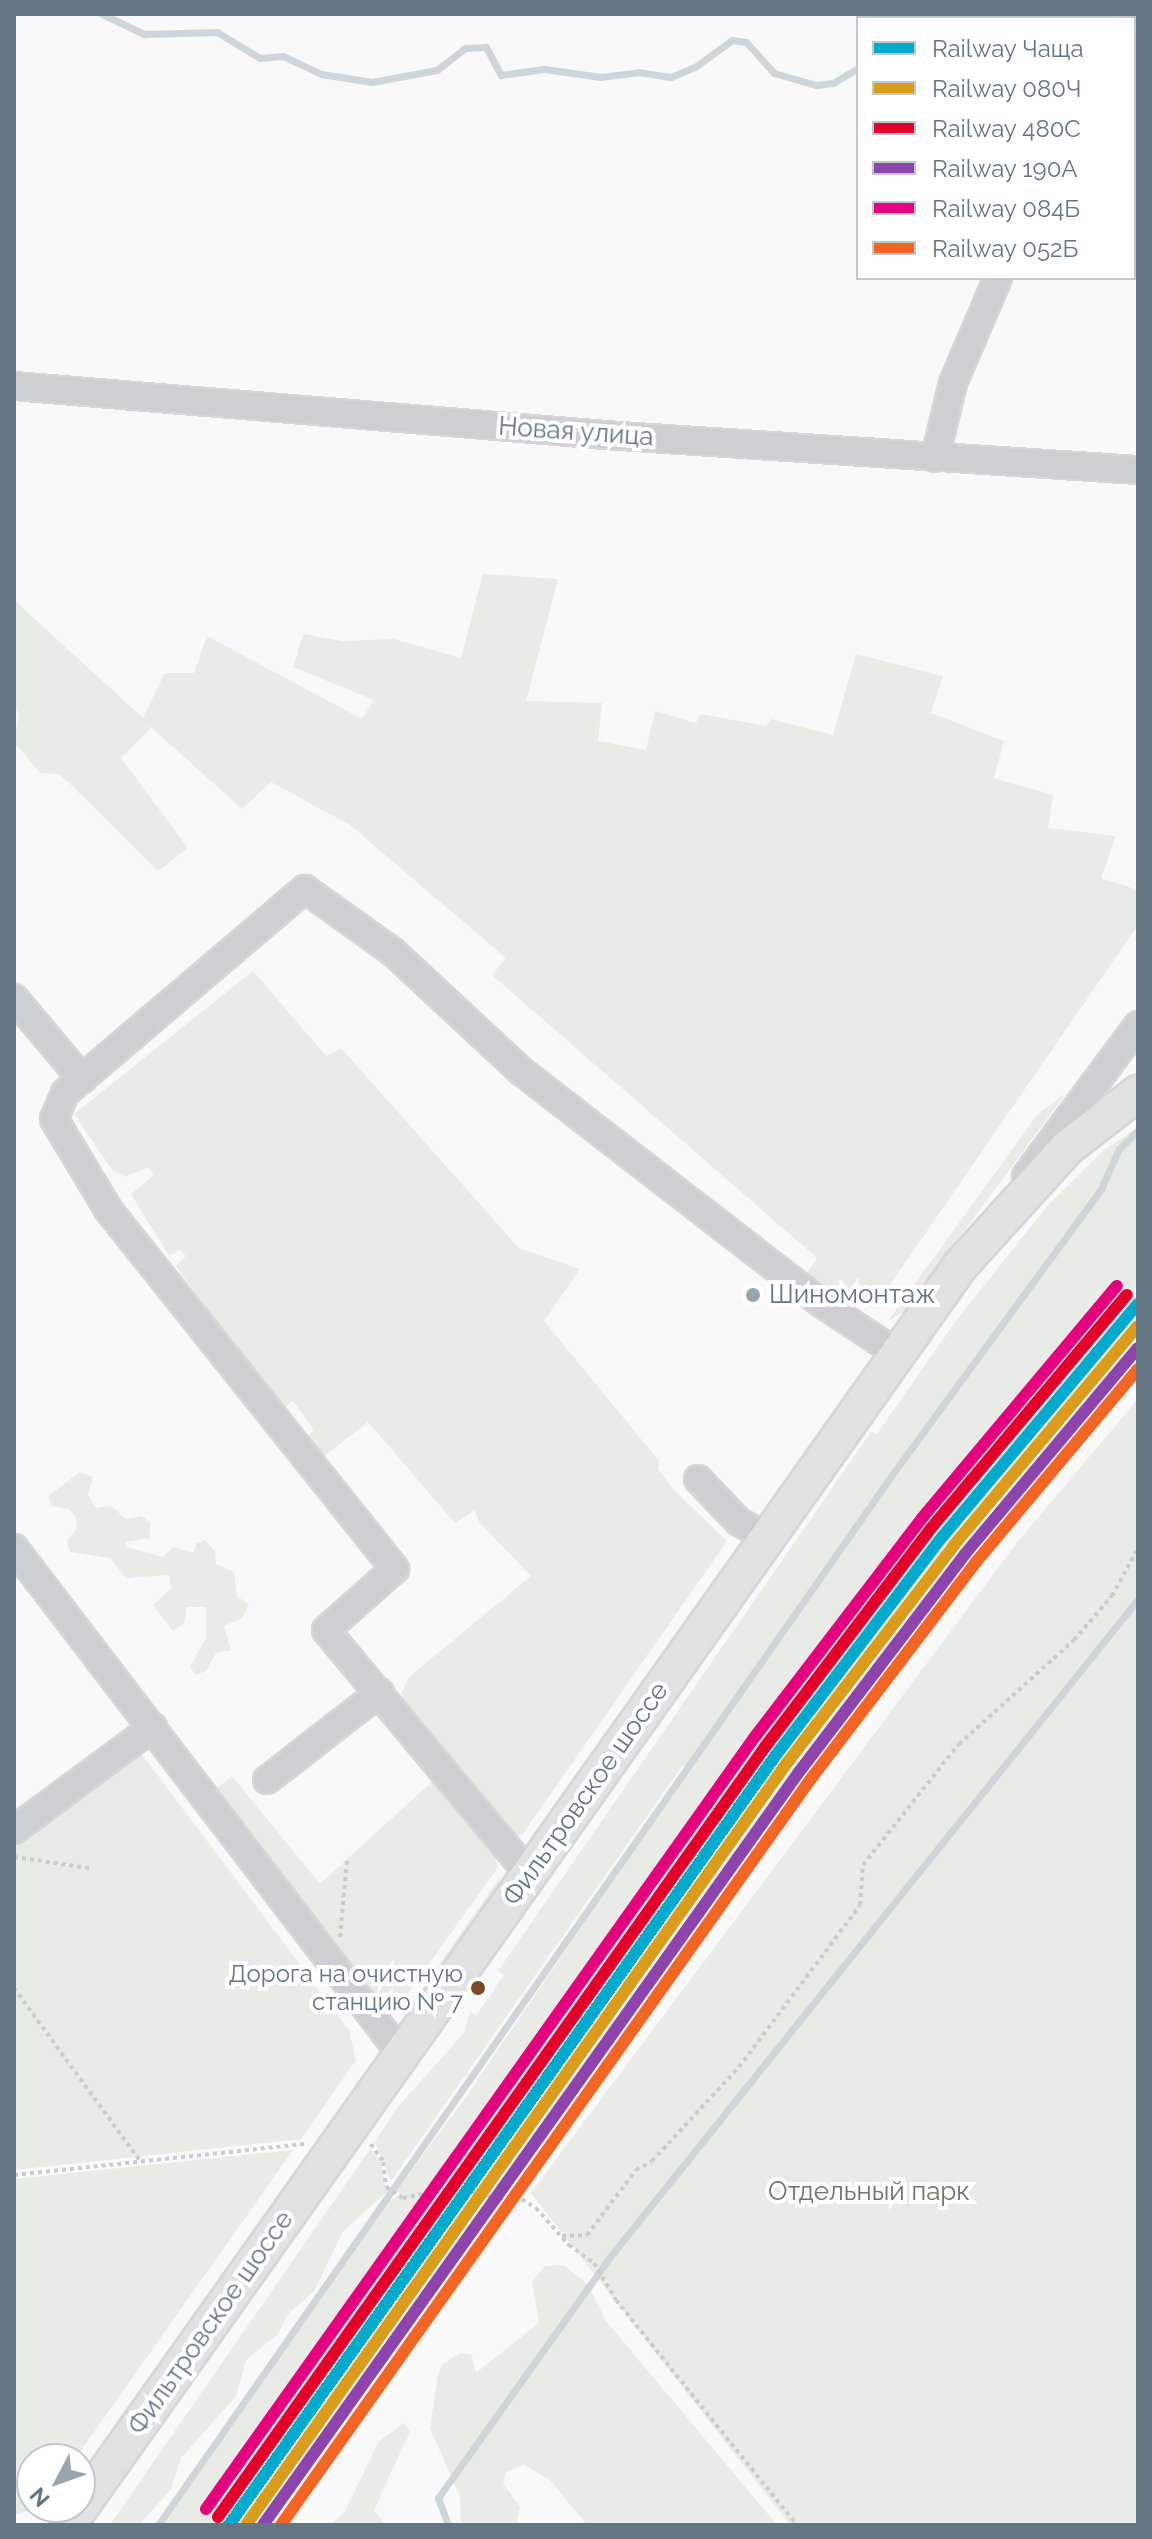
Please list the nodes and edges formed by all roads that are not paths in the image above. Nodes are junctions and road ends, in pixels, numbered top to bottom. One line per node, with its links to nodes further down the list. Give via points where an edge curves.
1 (997, 280): 3 (street, via 953,383)
2 (14, 386): 3 (street, Новая улица)
3 (935, 458): 4 (street, Новая улица)
4 (1138, 470)
5 (14, 998): 7 (street)
6 (1138, 1025): 9 (street, via 1050,1139)
7 (82, 1079): 10 (street, via 305,889 393,952 521,1071 821,1303); 14 (street, via 65,1093 54,1119 108,1209 395,1569 326,1630)
8 (1138, 1093): 9 (main road, Фильтровское шоссе, via 1067,1148)
9 (992, 1228): 10 (main road, Фильтровское шоссе)
10 (898, 1354): 12 (main road, Фильтровское шоссе)
11 (698, 1479): 12 (street, via 739,1522)
12 (767, 1537): 18 (main road, Фильтровское шоссе)
13 (14, 1548): 15 (street)
14 (380, 1692): 16 (street); 18 (street)
15 (153, 1727): 17 (street); 19 (street)
16 (267, 1780)
17 (14, 1830)
18 (529, 1874): 19 (main road, Фильтровское шоссе)
19 (402, 2055): 20 (main road, Фильтровское шоссе)
20 (68, 2525)

